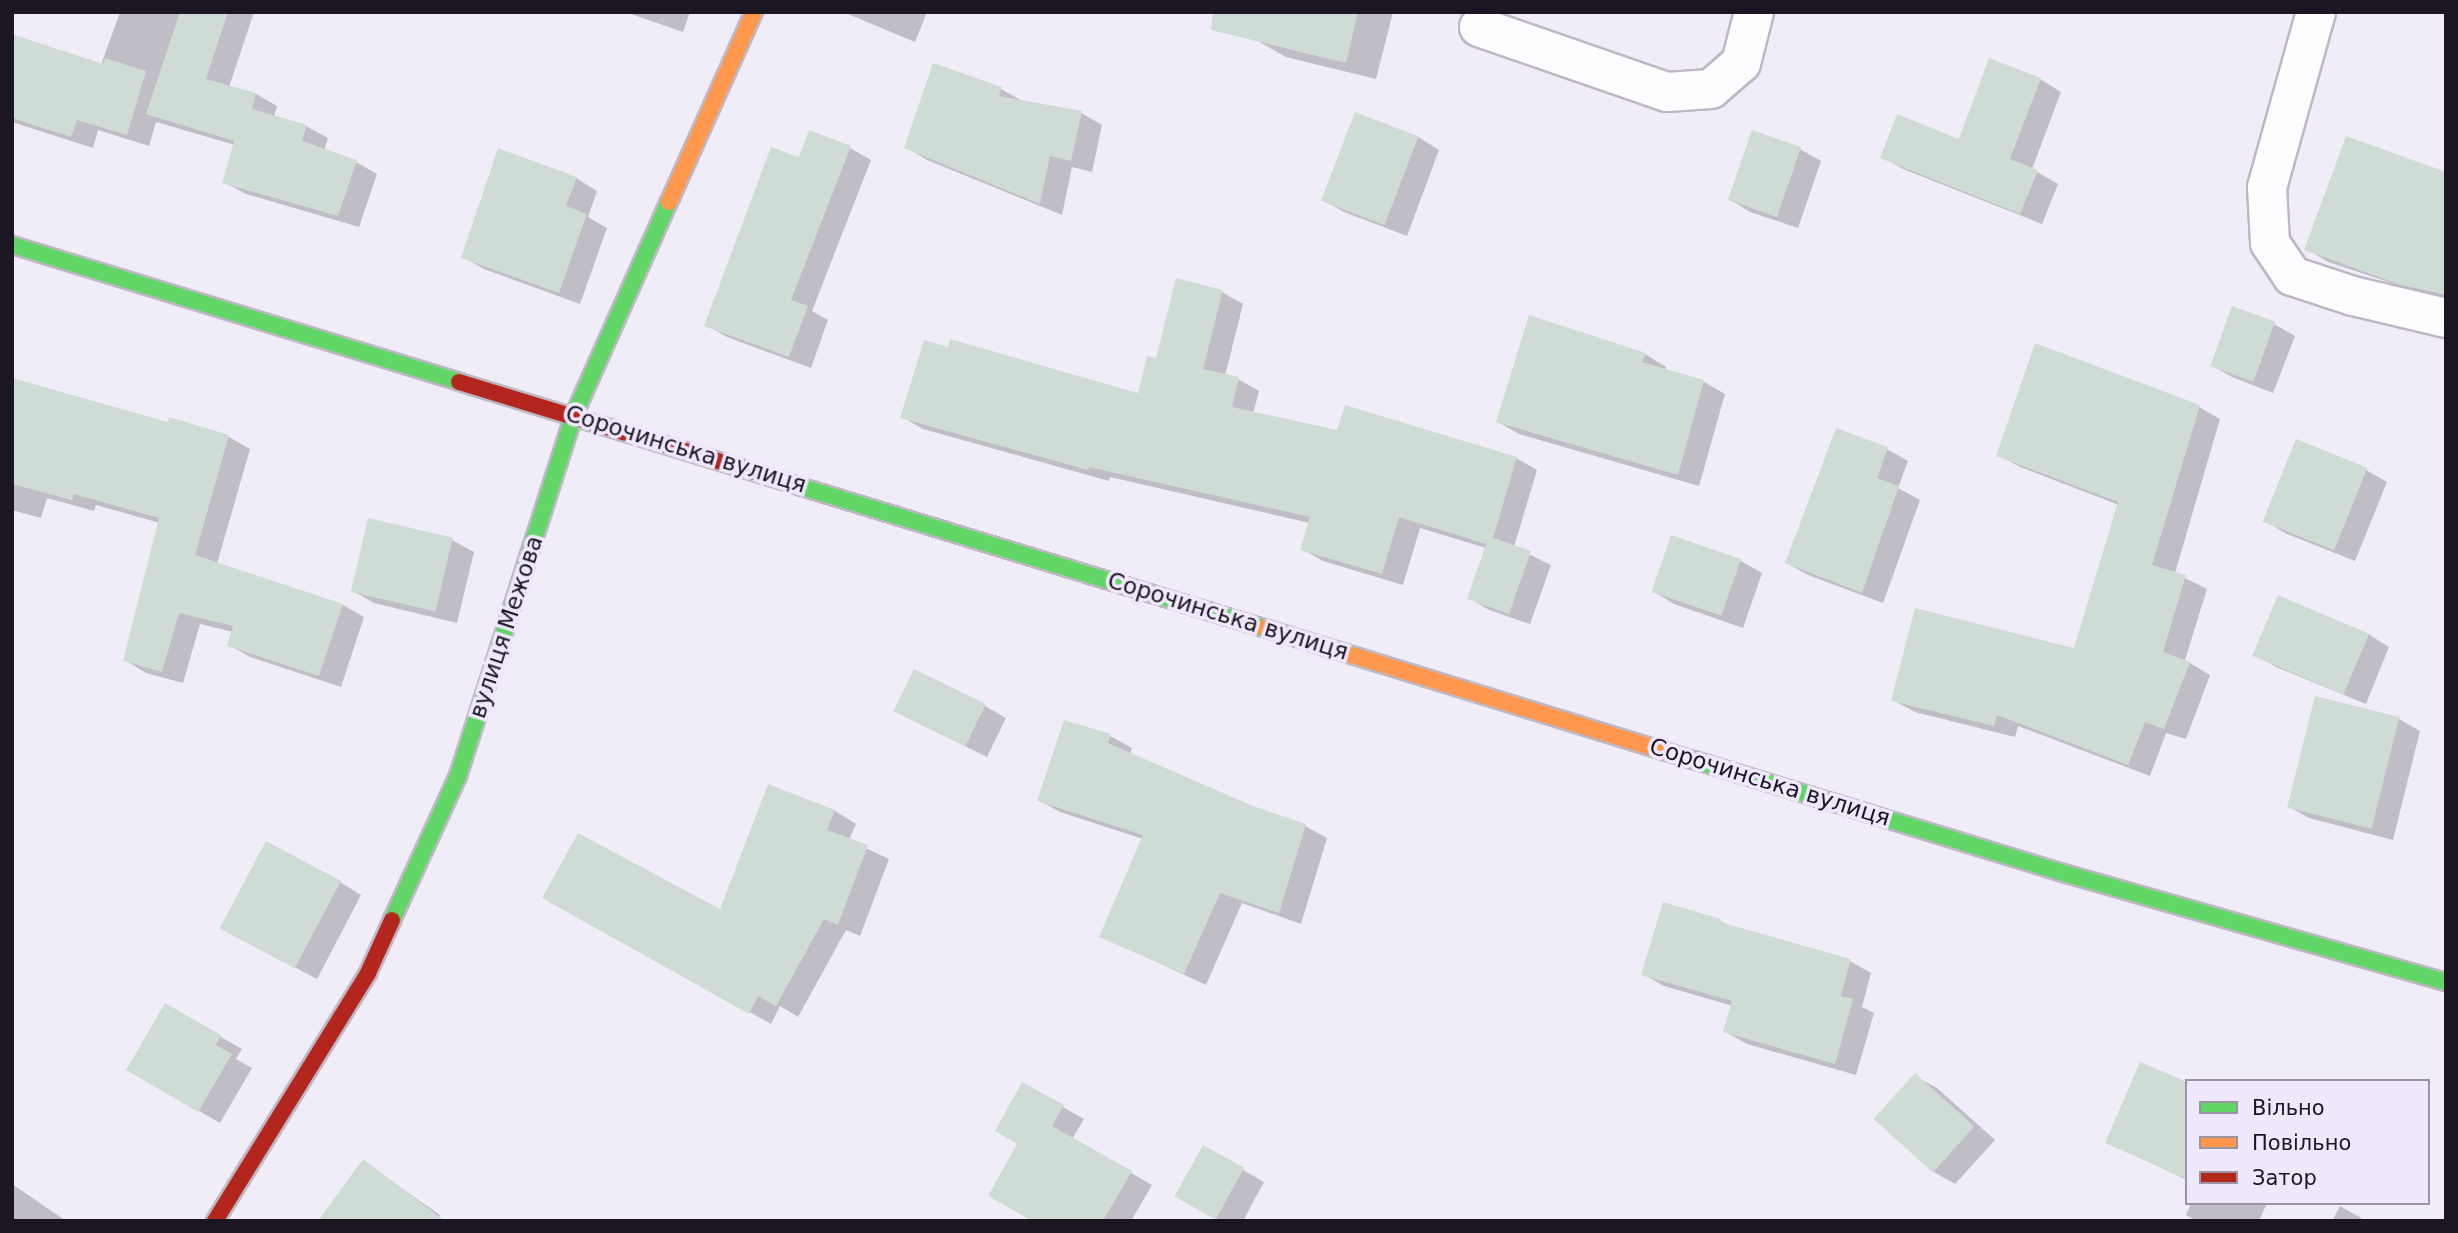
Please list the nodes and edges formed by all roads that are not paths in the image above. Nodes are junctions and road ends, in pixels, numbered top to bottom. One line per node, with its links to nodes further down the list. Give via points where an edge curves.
1 (754, 12): 7 (main road, вулиця Межова)
2 (1754, 12): 4 (street, via 1741,63 1711,89 1667,92)
3 (2316, 12): 6 (street, via 2267,187 2270,243 2292,276)
4 (1479, 27)
5 (12, 245): 7 (main road, Сорочинська вулиця)
6 (2446, 318)
7 (574, 415): 8 (main road, Сорочинська вулиця, via 2063,873); 9 (main road, вулиця Межова, via 458,776 368,973)
8 (2446, 982)
9 (215, 1221)

